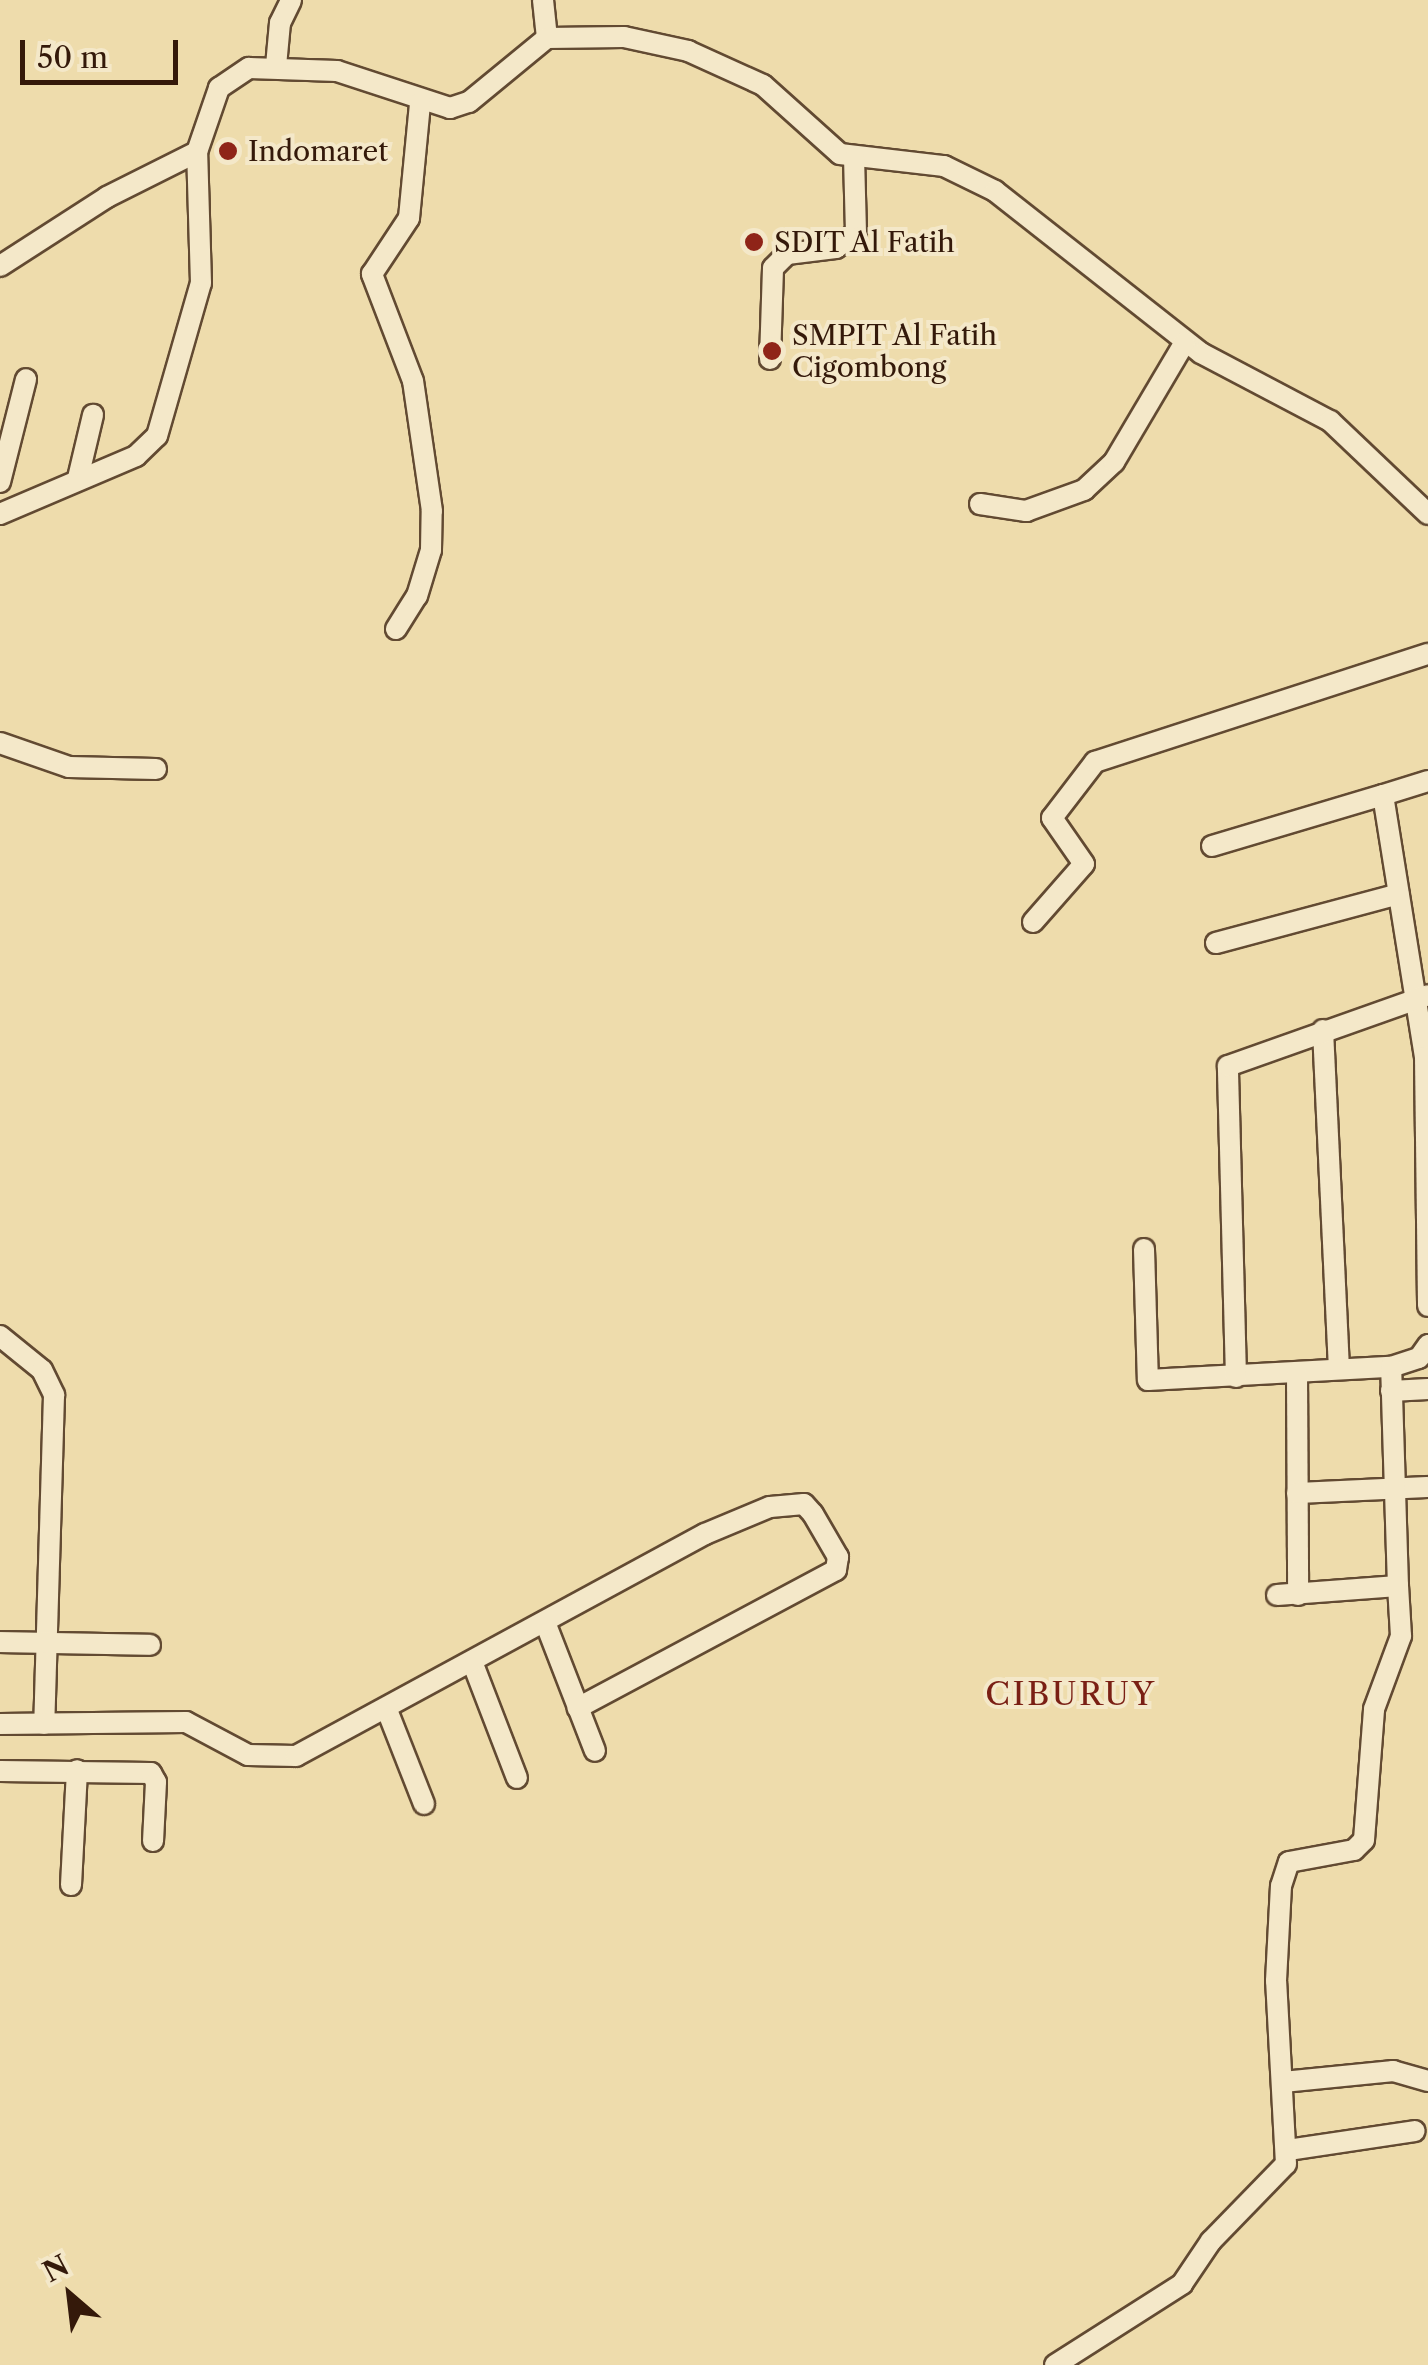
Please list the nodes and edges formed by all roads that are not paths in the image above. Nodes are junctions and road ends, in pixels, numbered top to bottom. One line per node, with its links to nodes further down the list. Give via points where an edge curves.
1 (291, 0): 4 (street, via 280,23)
2 (543, 0): 3 (street)
3 (547, 38): 5 (street, via 469,102 450,108); 7 (street, via 610,35 705,58 777,94 825,146)
4 (276, 66): 5 (street, via 361,76); 6 (street, via 250,68 219,88)
5 (420, 102): 18 (street, via 409,218 372,274 413,381 432,511 431,550 418,596)
6 (197, 152): 8 (street, via 106,197); 13 (street, via 203,263 164,421 146,450)
7 (854, 159): 9 (street, via 902,157 977,182); 10 (street, via 856,233 836,248 786,254 773,268)
8 (0, 266)
9 (1184, 342): 15 (street, via 1114,462 1084,490 1026,511); 17 (street, via 1316,411)
10 (770, 359)
11 (26, 379): 14 (street)
12 (92, 416): 13 (street)
13 (78, 478): 16 (street)
14 (0, 482)
15 (980, 504)
16 (0, 514)
17 (1428, 514)
18 (396, 629)
19 (1428, 654): 26 (street, via 1095,762 1052,818 1084,864)
20 (0, 742): 21 (street, via 70,766)
21 (156, 769)
22 (1428, 781): 23 (street)
23 (1383, 795): 24 (street); 25 (street)
24 (1212, 846)
25 (1399, 894): 27 (street); 28 (street)
26 (1033, 922)
27 (1216, 943)
28 (1423, 996): 29 (street); 30 (street)
29 (1323, 1030): 38 (street); 40 (street, via 1236,1059 1224,1076)
30 (1426, 1057): 31 (street)
31 (1426, 1156): 32 (street)
32 (1427, 1243): 34 (street)
33 (1144, 1249): 40 (street, via 1145,1377)
34 (1428, 1306)
35 (0, 1336): 49 (street, via 42,1370 54,1396)
36 (1427, 1349): 37 (street)
37 (1390, 1367): 38 (street); 42 (street)
38 (1339, 1368): 39 (street)
39 (1297, 1373): 40 (street); 45 (street)
40 (1236, 1377)
41 (1428, 1389): 42 (street)
42 (1391, 1391): 44 (street)
43 (1428, 1487): 44 (street)
44 (1395, 1488): 45 (street); 46 (street)
45 (1297, 1493): 46 (street, via 1287,1595)
46 (1398, 1586): 64 (street, via 1400,1636 1374,1709 1364,1840 1354,1850 1301,1857 1284,1870 1276,1981)
47 (546, 1622): 51 (street); 52 (street); 52 (street, via 705,1534 770,1507 804,1504 838,1557 826,1579 750,1611)
48 (0, 1642): 49 (street)
49 (48, 1642): 50 (street); 55 (street)
50 (150, 1645)
51 (473, 1664): 53 (street); 59 (street)
52 (578, 1708): 56 (street)
53 (388, 1710): 55 (street, via 314,1749 277,1758 248,1756 186,1722); 60 (street)
54 (0, 1724): 55 (street)
55 (44, 1724)
56 (594, 1751)
57 (78, 1770): 58 (street); 61 (street, via 146,1771 155,1777); 62 (street)
58 (0, 1771)
59 (517, 1778)
60 (424, 1804)
61 (153, 1841)
62 (71, 1885)
63 (1428, 2081): 64 (street, via 1393,2071)
64 (1284, 2082): 66 (street)
65 (1415, 2131): 66 (street)
66 (1288, 2150): 67 (street, via 1278,2177 1224,2226 1182,2284)
67 (1055, 2365)

